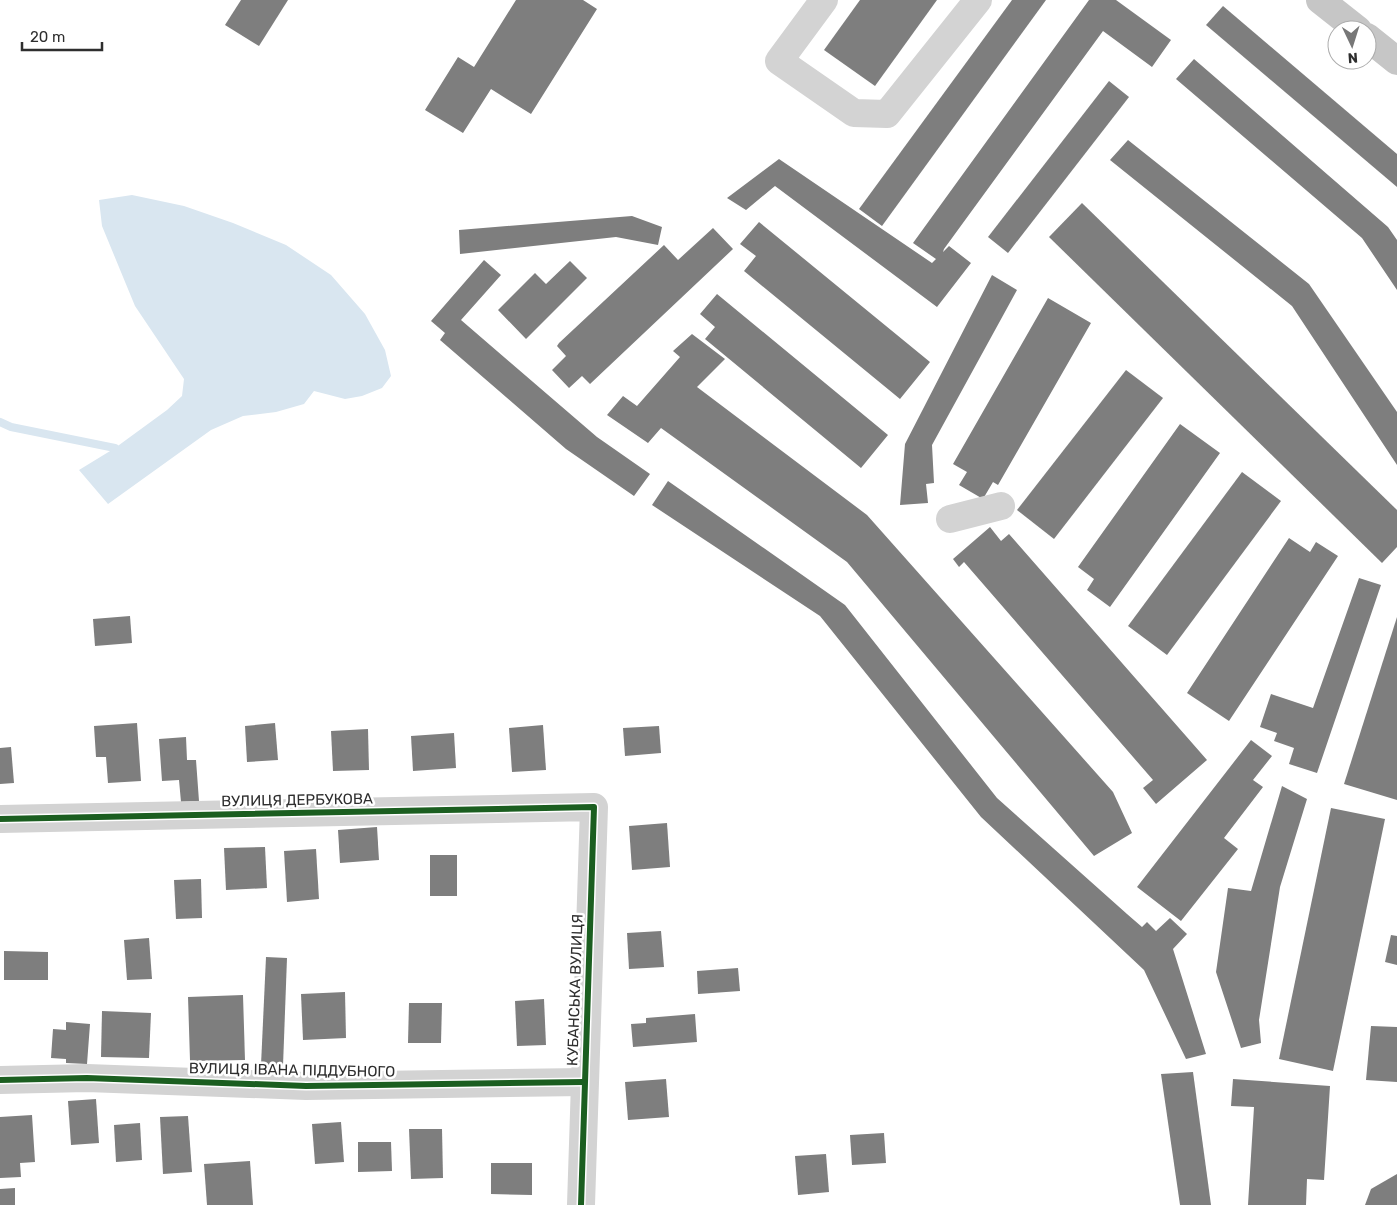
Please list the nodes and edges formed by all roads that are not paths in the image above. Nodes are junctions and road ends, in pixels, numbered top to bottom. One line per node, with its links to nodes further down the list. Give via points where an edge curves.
1 (824, 0): 2 (street, via 779,61 854,113 887,114)
2 (978, 0)
3 (1323, 1): 4 (main road)
4 (1346, 20)
5 (1377, 45): 6 (main road)
6 (1397, 61)
7 (1001, 506): 8 (street)
8 (950, 519)
9 (594, 807): 10 (street, ВУЛИЦЯ ДЕРБУКОВА); 12 (street, КУБАНСЬКА ВУЛИЦЯ)
10 (0, 819)
11 (0, 1080): 12 (street, ВУЛИЦЯ ІВАНА ПІДДУБНОГО, via 87,1078 306,1086)
12 (584, 1082): 13 (street, КУБАНСЬКА ВУЛИЦЯ)
13 (581, 1205)

